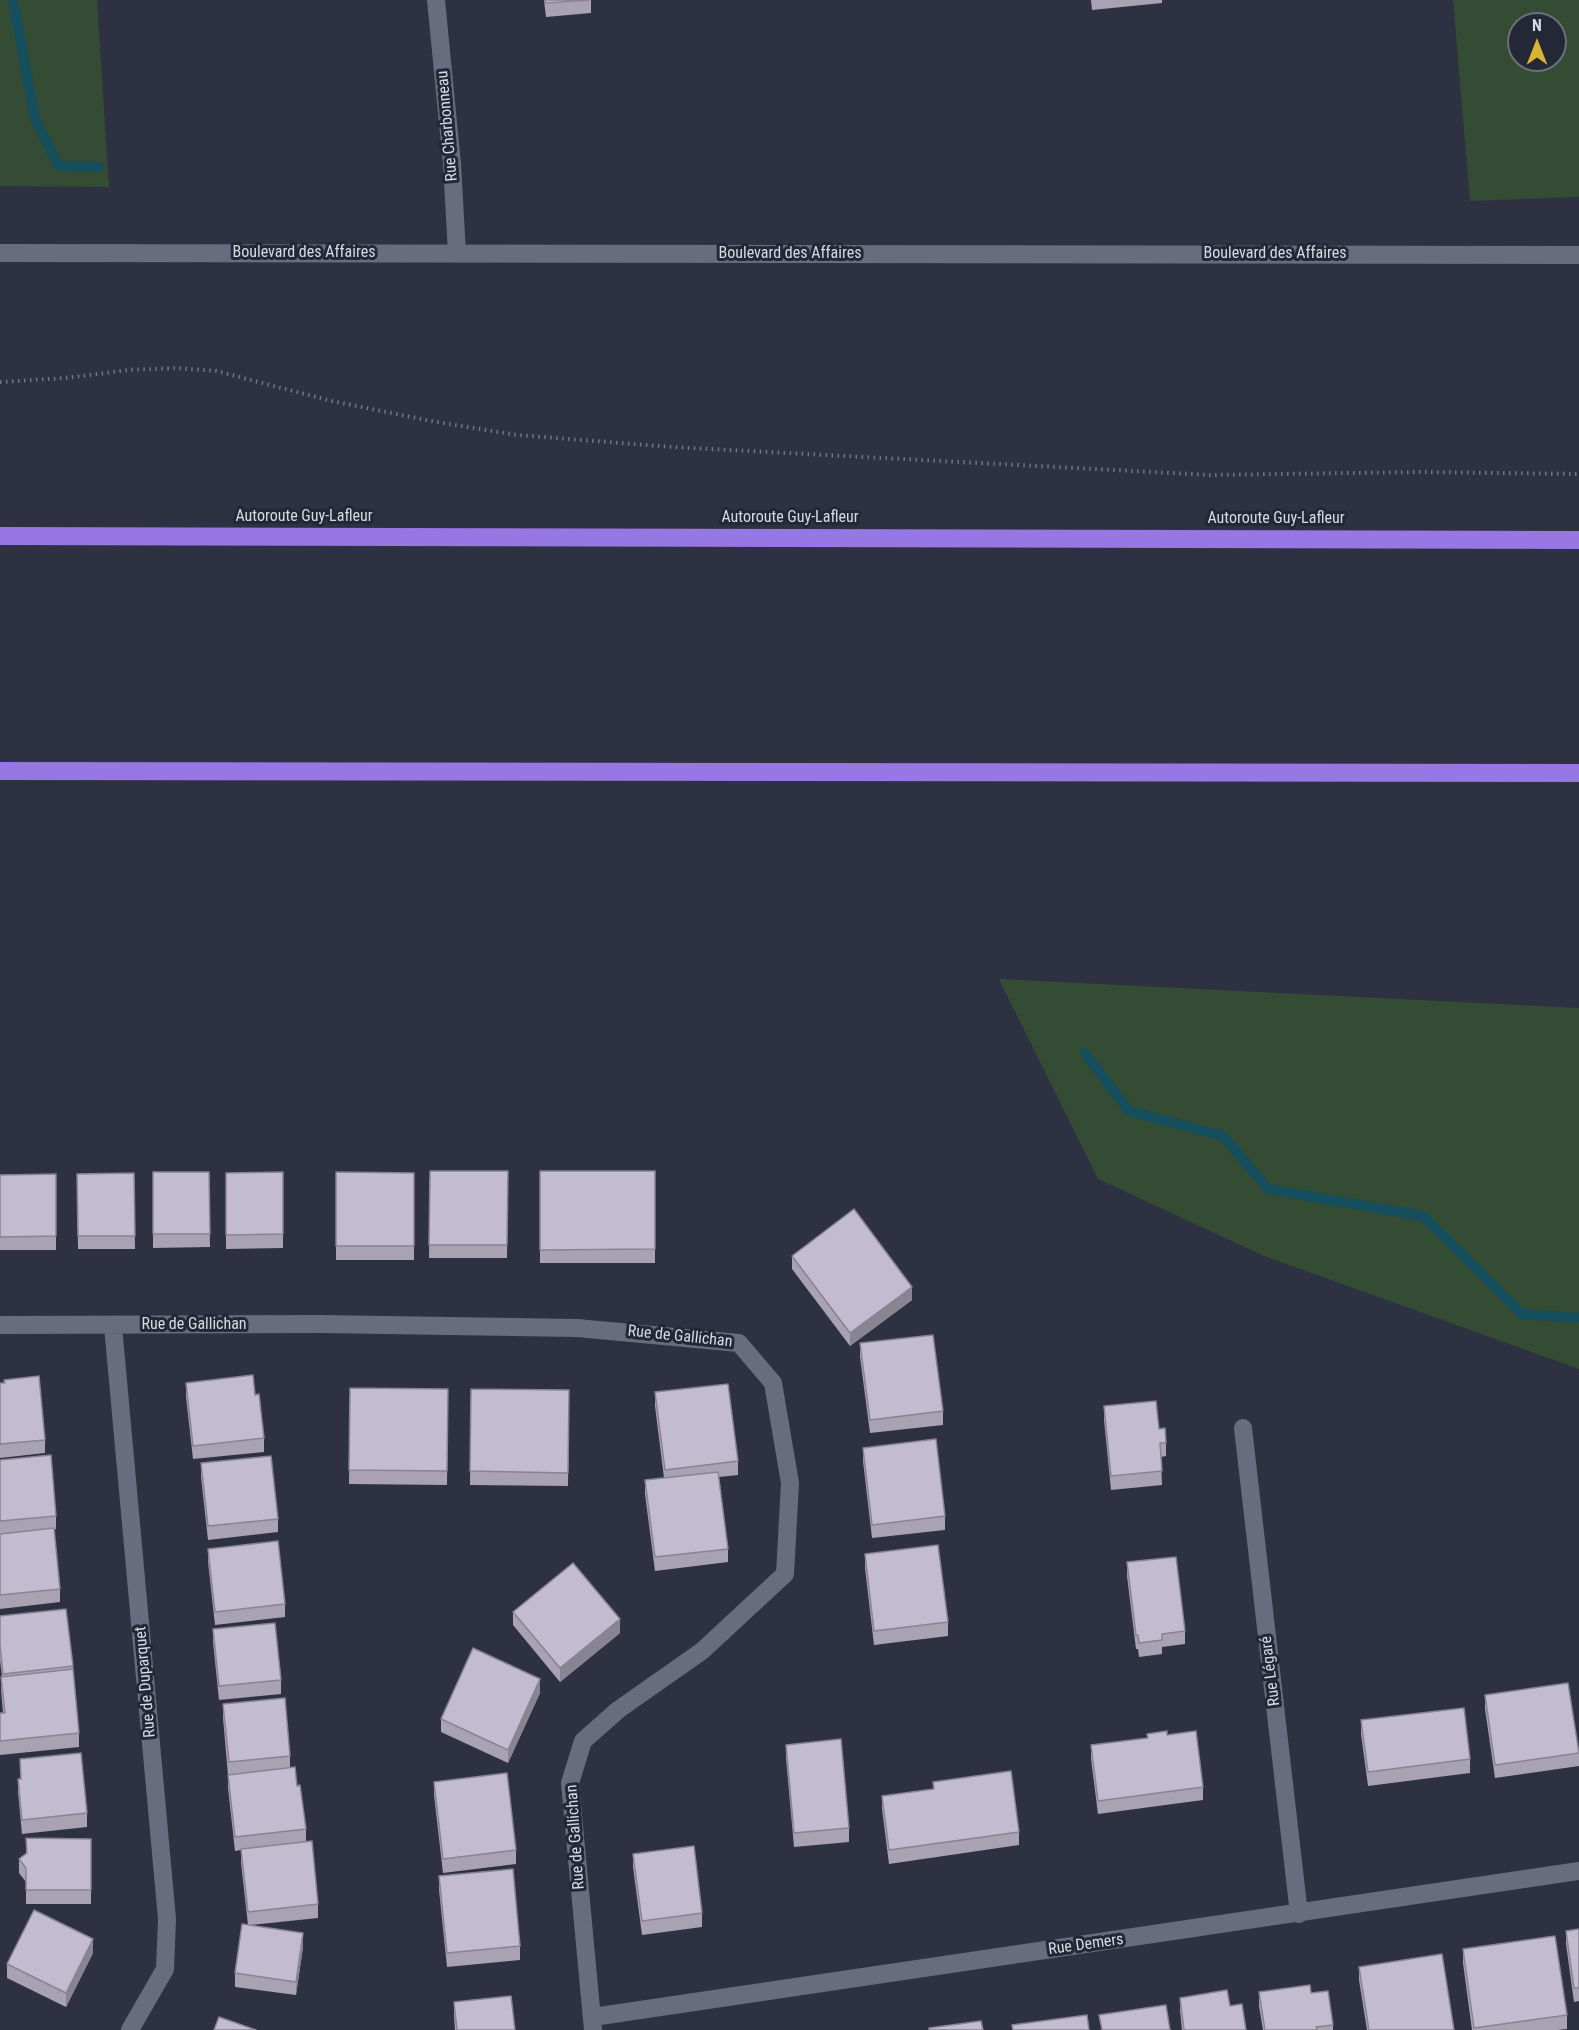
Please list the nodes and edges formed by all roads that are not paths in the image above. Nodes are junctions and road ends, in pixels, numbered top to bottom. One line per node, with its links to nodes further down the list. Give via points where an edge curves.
1 (436, 0): 3 (street, Rue Charbonneau, via 453,164)
2 (0, 253): 3 (street, Boulevard des Affaires)
3 (457, 253): 4 (street, Boulevard des Affaires)
4 (1579, 255)
5 (0, 536): 6 (highway, Autoroute Guy-Lafleur)
6 (1579, 540)
7 (0, 771): 8 (highway)
8 (1579, 773)
9 (0, 1325): 10 (street, Rue de Gallichan)
10 (113, 1326): 14 (street, Rue de Gallichan, via 577,1328 665,1335 739,1343 773,1383 790,1483 785,1574 702,1652 618,1710 583,1741 570,1783); 15 (street, Rue de Duparquet, via 167,1919 165,1969)
11 (1243, 1428): 13 (street, Rue Légaré)
12 (1579, 1871): 13 (street, Rue Demers)
13 (1299, 1914): 14 (street, Rue Demers)
14 (593, 2023)
15 (130, 2030)

